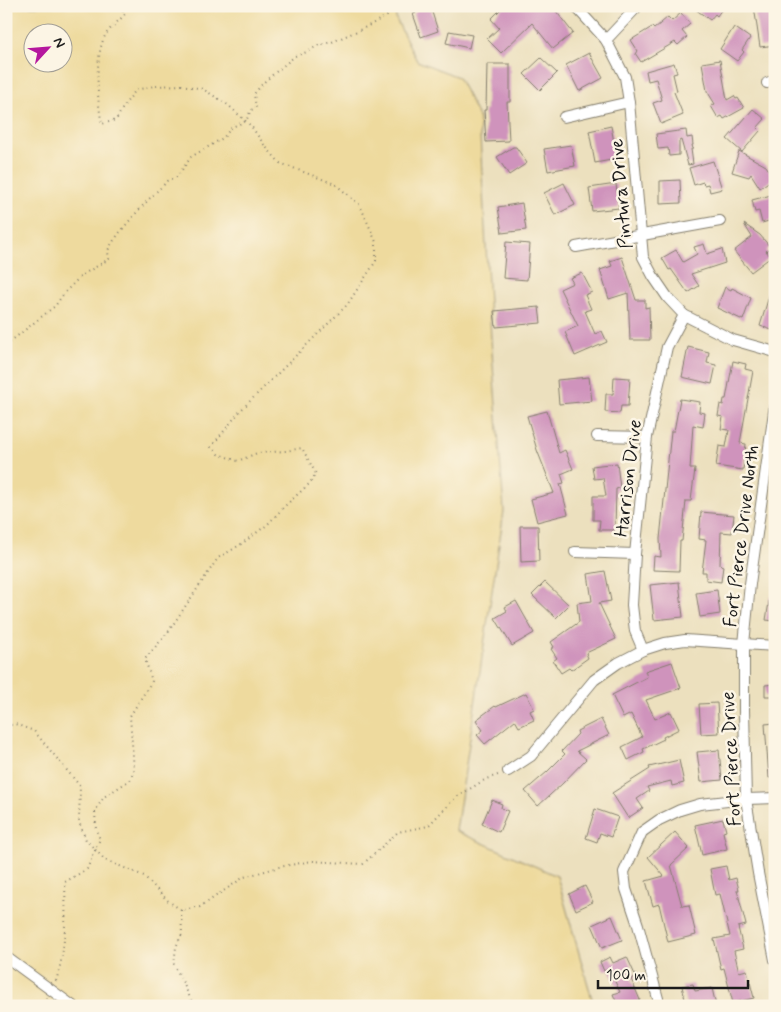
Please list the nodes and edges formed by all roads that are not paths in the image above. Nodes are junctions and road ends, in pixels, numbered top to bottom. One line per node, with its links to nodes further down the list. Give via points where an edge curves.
1 (575, 6): 3 (street, Pintura Drive)
2 (638, 6): 3 (street)
3 (606, 40): 4 (street, Pintura Drive, via 625,77)
4 (629, 102): 5 (street); 7 (street, Pintura Drive)
5 (564, 117)
6 (720, 221): 7 (street)
7 (642, 235): 8 (street); 9 (street, Pintura Drive, via 643,257 668,298)
8 (576, 247)
9 (684, 315): 10 (street, Pintura Drive, via 734,340); 13 (street, Harrison Drive, via 668,348)
10 (775, 352)
11 (775, 404): 16 (street, Fort Pierce Drive North)
12 (597, 436): 13 (street)
13 (648, 437): 15 (street, Harrison Drive)
14 (575, 552): 15 (street)
15 (635, 554): 18 (street, Harrison Drive, via 632,605 635,631)
16 (744, 644): 17 (street); 18 (street, via 685,640); 21 (street, Fort Pierce Drive)
17 (775, 646)
18 (643, 650): 19 (street, via 594,680 531,756)
19 (508, 771)
20 (775, 798): 21 (street)
21 (746, 799): 22 (street, Fort Pierce Drive); 25 (street, via 700,804 680,810 642,832 633,850 624,872 626,889)
22 (774, 956)
23 (6, 957): 24 (street)
24 (73, 1006)
25 (660, 1006)

